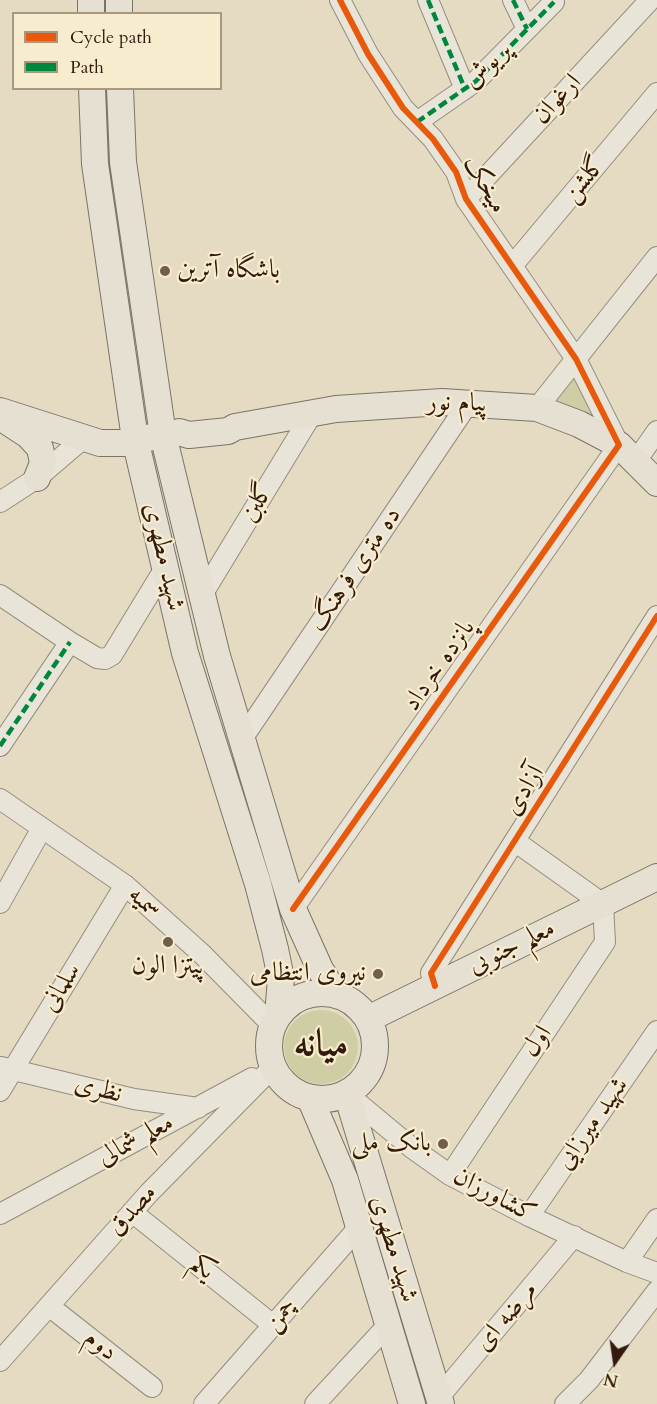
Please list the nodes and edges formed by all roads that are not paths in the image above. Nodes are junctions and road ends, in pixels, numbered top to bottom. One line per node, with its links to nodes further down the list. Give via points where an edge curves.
1 (340, 0): 11 (street, میخک, via 368,54 403,108)
2 (428, 0): 7 (street)
3 (513, 0): 6 (street)
4 (650, 0): 12 (street, ارغوان)
5 (554, 2): 6 (street, پریوش)
6 (527, 29): 7 (street, پریوش)
7 (465, 89): 11 (street, پریوش)
8 (93, 90): 24 (main road, شهید مطهری, via 95,164)
9 (120, 90): 22 (main road, شهید مطهری, via 123,162)
10 (657, 93): 14 (street, گلشن)
11 (417, 122): 12 (street, میخک, via 456,172)
12 (466, 199): 14 (street, میخک)
13 (657, 257): 15 (street)
14 (512, 266): 15 (street, میخک)
15 (576, 359): 17 (street); 25 (street, میخک)
16 (469, 402): 17 (main road, پیام نور); 19 (main road, پیام نور); 34 (street, ده متری فرهنگ)
17 (537, 408): 25 (main road, پیام نور, via 579,424)
18 (0, 411): 23 (main road, پیام نور)
19 (313, 412): 22 (main road, پیام نور, via 228,431); 31 (street, گلبن)
20 (0, 416): 26 (main road, via 28,435 39,448 43,463)
21 (657, 431): 25 (street, پانزده خرداد)
22 (171, 434): 24 (main road, پیام نور); 31 (main road, شهید مطهری)
23 (89, 438): 24 (main road, پیام نور, via 100,443); 26 (street)
24 (134, 440): 29 (main road, شهید مطهری)
25 (628, 453): 27 (main road, پیام نور); 43 (street, پانزده خرداد)
26 (37, 478): 28 (street)
27 (657, 483)
28 (0, 502)
29 (165, 567): 33 (street, via 112,655 97,658); 47 (main road, شهید مطهری, via 185,654 275,949 281,978)
30 (0, 595): 33 (street)
31 (202, 595): 34 (main road, شهید مطهری)
32 (657, 616): 38 (street, آزادی)
33 (70, 642): 35 (street)
34 (243, 738): 43 (main road, شهید مطهری)
35 (0, 746)
36 (0, 799): 37 (street, سمیه)
37 (42, 828): 40 (street, سمیه); 41 (street)
38 (516, 842): 42 (street); 44 (street, آزادی, via 431,973)
39 (657, 877): 42 (main road, معلم جنوبی)
40 (125, 885): 47 (street, سمیه); 49 (street, سلمانی)
41 (0, 903)
42 (603, 904): 44 (main road, معلم جنوبی); 55 (street, اول, via 605,942)
43 (293, 909): 45 (main road, شهید مطهری)
44 (435, 986): 46 (main road, معلم جنوبی)
45 (336, 995): 46 (main road, via 360,1008); 47 (main road, via 304,996 290,1004)
46 (368, 1019): 52 (main road, via 374,1035 373,1061 361,1083)
47 (275, 1021): 50 (main road, via 269,1053)
48 (657, 1032): 58 (street, شهید میرزایی)
49 (6, 1067): 51 (street, سلمانی); 54 (street, نظری, via 134,1099)
50 (273, 1067): 53 (main road, via 288,1087); 54 (street, معلم شمالی); 56 (street, مصدق)
51 (0, 1091)
52 (347, 1094): 53 (main road); 55 (street, کشاورزان); 70 (main road, شهید مطهری)
53 (310, 1098): 60 (main road, شهید مطهری, via 334,1149)
54 (198, 1108): 57 (street, معلم شمالی)
55 (450, 1175): 58 (street, کشاورزان)
56 (132, 1212): 65 (street, مصدق); 66 (street, یکم)
57 (0, 1214)
58 (529, 1216): 61 (street, کشاورزان)
59 (657, 1219): 62 (street)
60 (359, 1227): 66 (street, چمن); 67 (main road, شهید مطهری)
61 (574, 1236): 62 (street, کشاورزان); 70 (street, مرضه ای)
62 (627, 1262): 63 (street, کشاورزان)
63 (657, 1273)
64 (657, 1290): 74 (street, via 589,1380)
65 (49, 1306): 68 (street, مصدق); 69 (street, دوم)
66 (273, 1325): 71 (street, چمن)
67 (388, 1325): 72 (street); 73 (main road, شهید مطهری)
68 (0, 1361)
69 (152, 1387)
70 (440, 1401)
71 (204, 1404)
72 (315, 1404)
73 (412, 1404)
74 (565, 1404)

